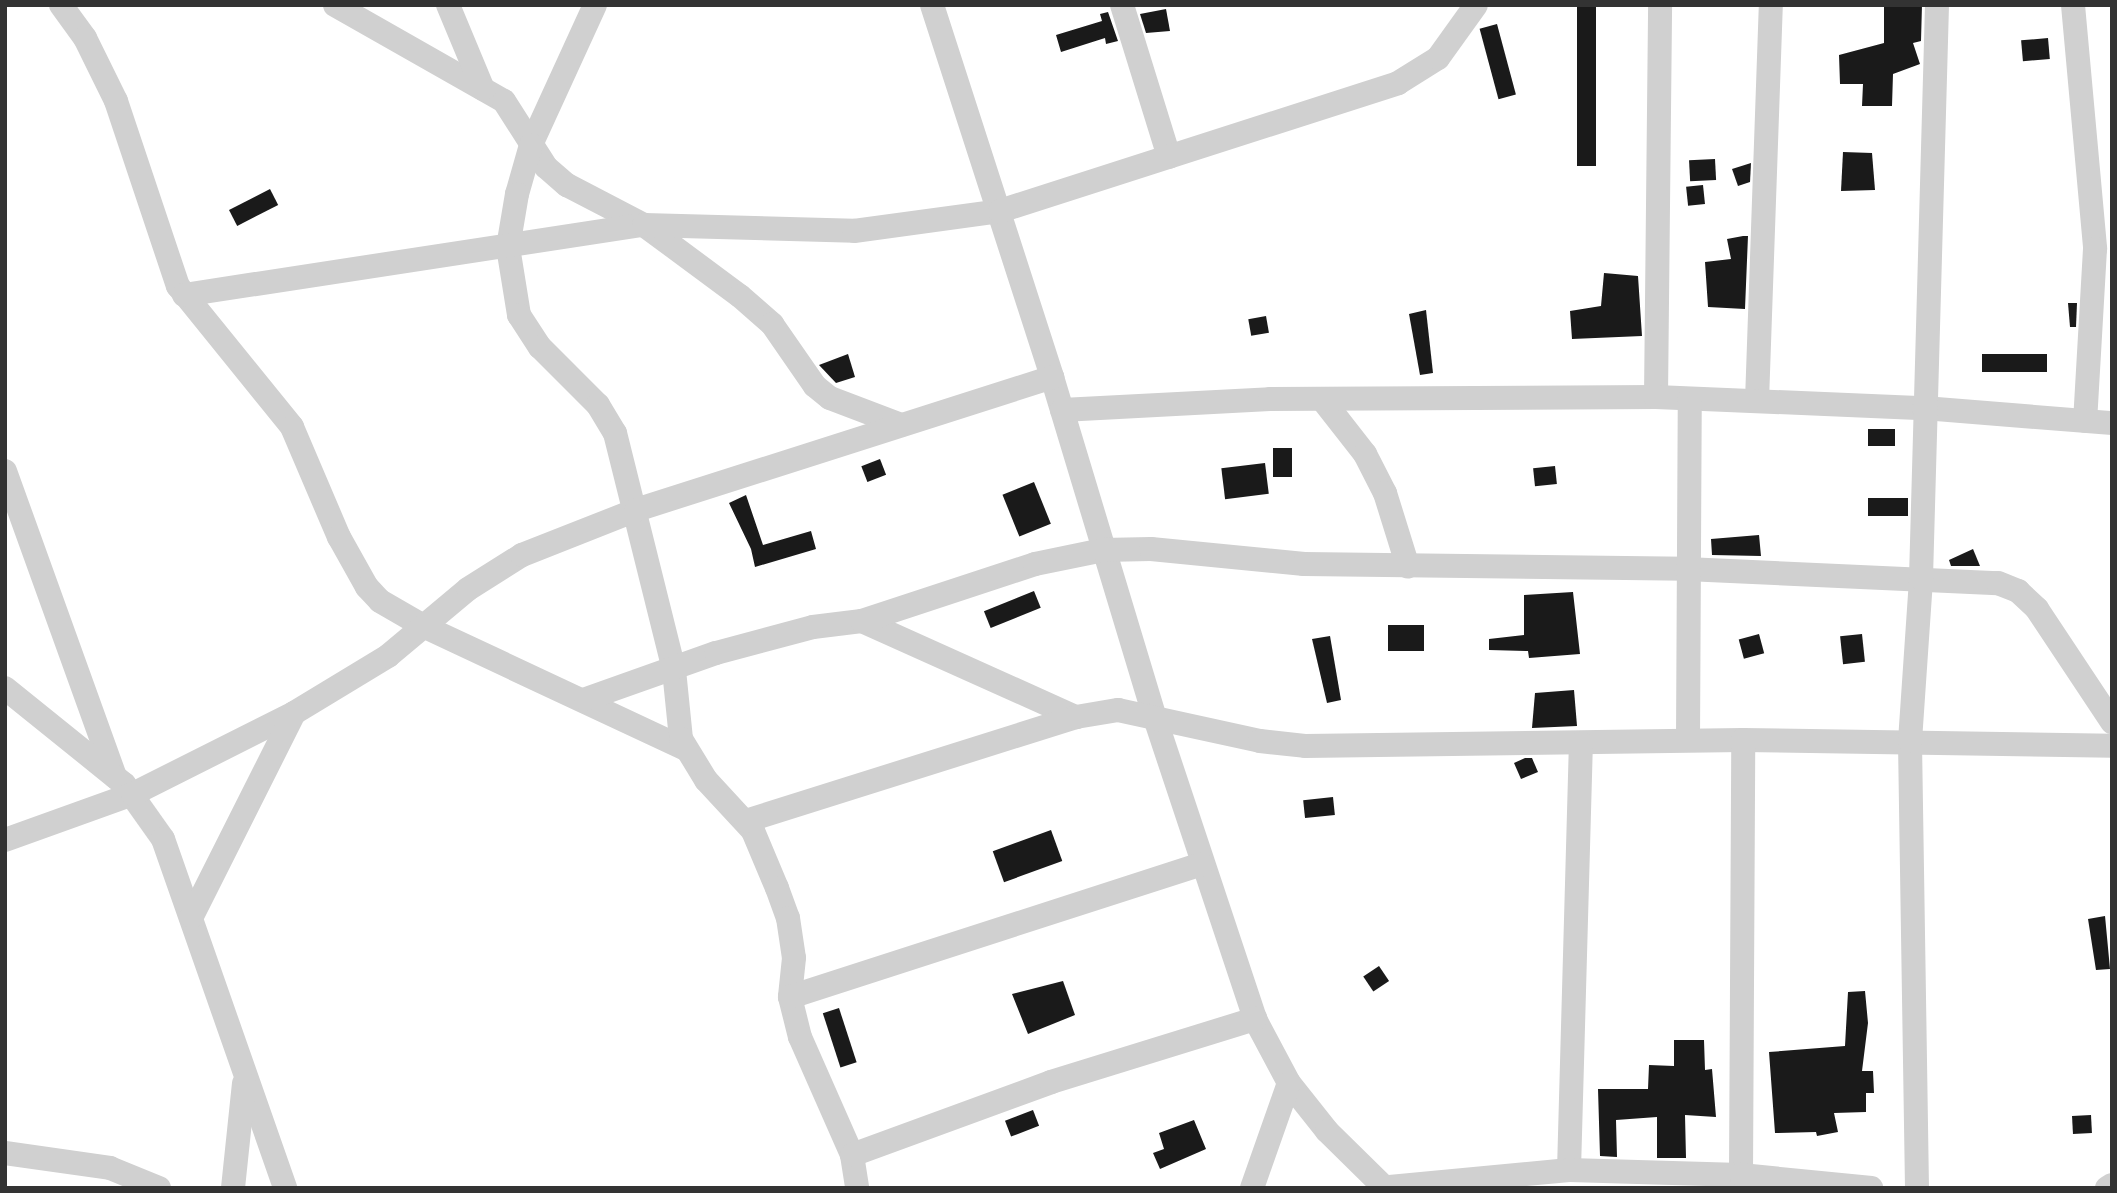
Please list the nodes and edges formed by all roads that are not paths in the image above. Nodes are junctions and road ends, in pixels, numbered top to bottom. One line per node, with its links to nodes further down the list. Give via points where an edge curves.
1 (61, 5): 18 (street, via 85,37 116,102 171,272)
2 (335, 5): 12 (street)
3 (448, 5): 12 (street)
4 (595, 5): 13 (street)
5 (932, 5): 15 (street)
6 (1122, 5): 14 (street)
7 (1476, 5): 14 (street, via 1438,58 1398,83)
8 (1660, 5): 20 (street)
9 (1771, 5): 23 (street)
10 (1937, 5): 24 (street, via 1935,189)
11 (2073, 5): 26 (street, via 2095,249)
12 (483, 89): 13 (street, via 510,106)
13 (531, 145): 16 (street, via 567,186); 17 (street)
14 (1169, 157): 15 (street)
15 (1000, 211): 16 (street, via 854,231); 19 (street)
16 (644, 225): 17 (street); 28 (street, via 772,324 814,386 830,398)
17 (508, 247): 18 (street); 30 (street, via 519,316 540,347 598,405 615,433)
18 (184, 295): 36 (street, via 292,427 339,537 367,587 380,601)
19 (1052, 377): 25 (street); 28 (street)
20 (1656, 397): 21 (street); 22 (street)
21 (1322, 399): 25 (street); 32 (street, via 1365,454 1385,493)
22 (1690, 399): 23 (street); 33 (street)
23 (1757, 401): 24 (street)
24 (1924, 408): 26 (street); 34 (street)
25 (1062, 410): 31 (street)
26 (2085, 421): 27 (street)
27 (2112, 423)
28 (901, 425): 30 (street)
29 (5, 471): 50 (street)
30 (636, 510): 36 (street, via 493,571); 37 (street)
31 (1103, 550): 32 (street, via 1151,549 1304,564); 35 (street, via 1035,564); 41 (street)
32 (1408, 567): 33 (street)
33 (1686, 569): 34 (street); 44 (street)
34 (1921, 578): 43 (street, via 1998,583 2018,591 2037,609); 46 (street)
35 (863, 621): 37 (street, via 763,640); 42 (street)
36 (425, 627): 39 (street); 40 (street, via 388,656)
37 (674, 670): 39 (street); 49 (street)
38 (5, 688): 50 (street)
39 (586, 699): 49 (street)
40 (295, 713): 50 (street); 54 (street)
41 (1154, 715): 42 (street, via 1118,710); 47 (street, via 1213,732 1305,746); 53 (street)
42 (1076, 717): 51 (street)
43 (2112, 722)
44 (1688, 740): 45 (street); 47 (street)
45 (1743, 740): 46 (street); 62 (street)
46 (1910, 741): 48 (street); 71 (street)
47 (1581, 743): 61 (street)
48 (2112, 746)
49 (685, 749): 51 (street, via 706,780)
50 (124, 786): 52 (street); 54 (street, via 163,839)
51 (746, 821): 55 (street, via 788,918 793,958)
52 (5, 840)
53 (1201, 864): 55 (street); 56 (street)
54 (192, 916): 57 (street)
55 (790, 997): 60 (street, via 800,1037)
56 (1255, 1019): 58 (street); 60 (street, via 1051,1082)
57 (245, 1080): 67 (street); 68 (street)
58 (1289, 1083): 64 (street, via 1327,1132); 70 (street)
59 (5, 1153): 66 (street, via 110,1167)
60 (852, 1155): 69 (street)
61 (1569, 1170): 62 (street); 64 (street)
62 (1741, 1175): 65 (street)
63 (2112, 1185): 72 (street)
64 (1381, 1187)
65 (1865, 1187)
66 (159, 1188)
67 (233, 1188)
68 (285, 1188)
69 (858, 1188)
70 (1252, 1188)
71 (1917, 1188)
72 (2107, 1188)

